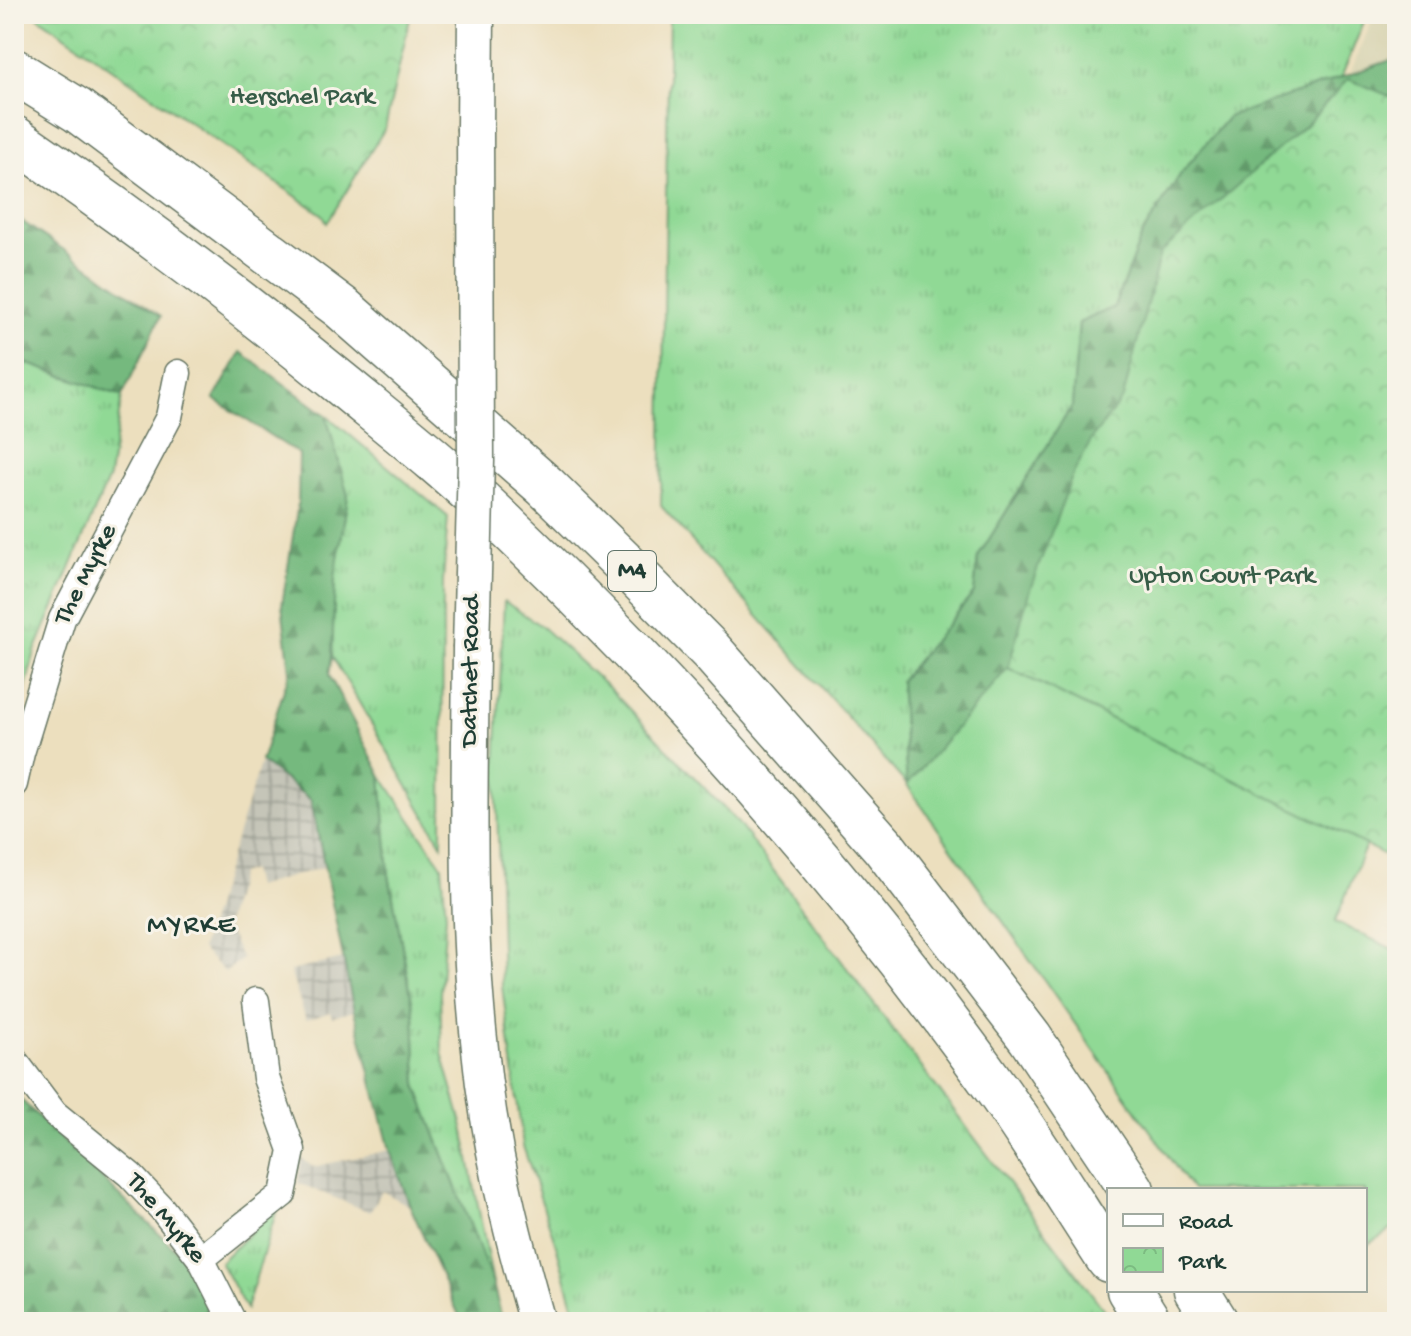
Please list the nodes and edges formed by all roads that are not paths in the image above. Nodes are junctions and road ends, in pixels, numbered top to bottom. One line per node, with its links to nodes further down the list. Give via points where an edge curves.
1 (476, 14): 14 (main road, Datchet Road, bridge, via 470,876 474,984 500,1177)
2 (14, 71): 8 (highway, M4, via 77,110 342,308 545,486 630,569 711,651 883,846 1030,1038)
3 (14, 138): 9 (highway, M4, via 194,265 390,423 492,512 616,636 834,879 1000,1095)
4 (178, 373): 5 (street, The Myrke, via 169,417 62,619)
5 (14, 784)
6 (256, 1001): 10 (street, via 266,1078 292,1150 283,1194)
7 (14, 1060): 10 (street, The Myrke, via 54,1113 130,1175)
8 (1131, 1188)
9 (1107, 1257)
10 (201, 1259): 13 (street, The Myrke)
11 (1130, 1292): 15 (highway)
12 (1197, 1292): 16 (highway)
13 (233, 1322)
14 (537, 1322)
15 (1149, 1322)
16 (1216, 1322)

